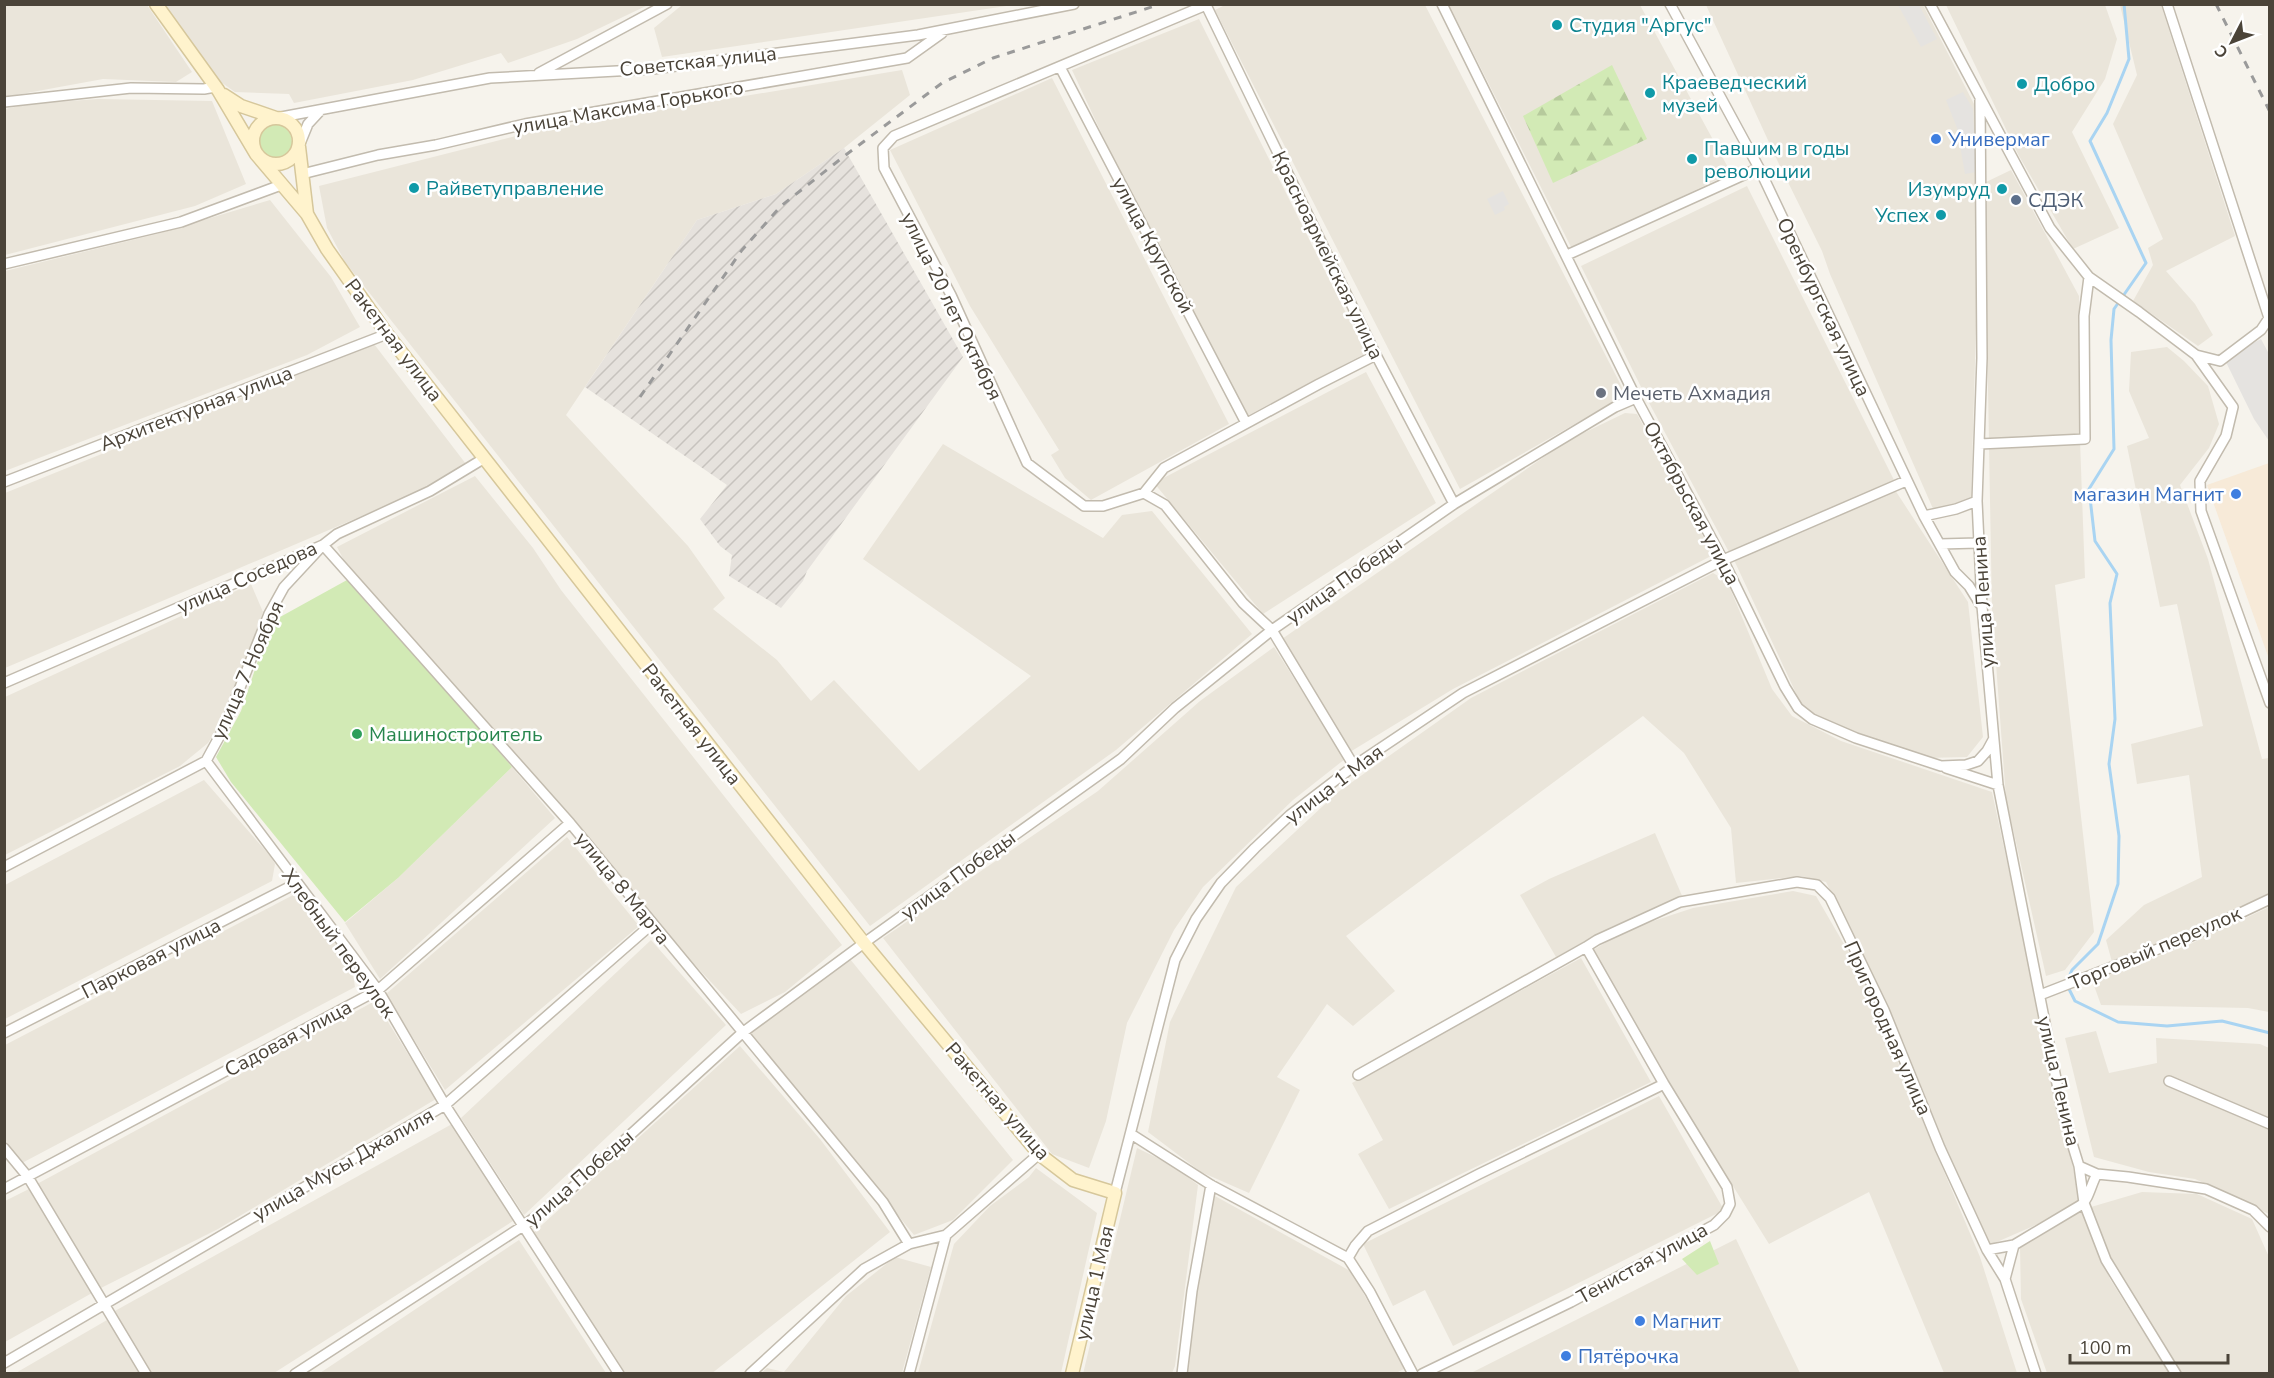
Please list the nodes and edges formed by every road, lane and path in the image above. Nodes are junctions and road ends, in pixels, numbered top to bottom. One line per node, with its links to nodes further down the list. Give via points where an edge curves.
1 (156, 4): 12 (main road, Ракетная улица)
2 (666, 4): 11 (street)
3 (1074, 4): 9 (street, Советская улица)
4 (1206, 4): 10 (street); 27 (street, Красноармейская улица)
5 (1442, 4): 23 (street, Октябрьская улица)
6 (1670, 4): 19 (street, Оренбургская улица)
7 (1930, 4): 13 (street, улица Ленина)
8 (2167, 4): 28 (street, via 2269,318 2261,330 2220,361)
9 (947, 30): 11 (street, Советская улица, via 653,69); 20 (street, улица Максима Горького, via 907,58 525,124)
10 (1060, 67): 30 (street, улица Крупской); 35 (street, улица 20 лет Октября, via 894,136 882,148 884,168 951,295 1027,463 1084,506 1103,506)
11 (535, 76): 15 (street, Советская улица, via 490,78)
12 (217, 88): 14 (street, via 131,88); 16 (main road, via 241,106); 18 (main road, Ракетная улица)
13 (1980, 100): 25 (street, via 2050,228); 31 (street, улица Ленина)
14 (4, 102)
15 (321, 110): 16 (street, Советская улица); 17 (street)
16 (276, 118): 17 (main road, via 295,128); 18 (main road, via 259,124 253,134)
17 (298, 146): 18 (main road, via 295,155 285,163 272,165); 20 (main road, Ракетная улица)
18 (256, 154): 21 (main road, Ракетная улица)
19 (1759, 168): 23 (street); 33 (street, Оренбургская улица)
20 (302, 174): 22 (main road, Ракетная улица)
21 (281, 185): 22 (main road, Ракетная улица); 24 (street, via 181,222)
22 (307, 214): 26 (main road, Ракетная улица)
23 (1567, 255): 29 (street, Октябрьская улица)
24 (4, 264)
25 (2089, 277): 28 (street); 31 (street, via 2084,316 2085,439)
26 (387, 334): 32 (main road, Ракетная улица); 34 (street, Архитектурная улица)
27 (1376, 355): 30 (street); 37 (street, Красноармейская улица)
28 (2196, 355): 46 (street, via 2233,407 2226,436 2200,481 2201,511)
29 (1636, 398): 37 (street, улица Победы, via 1615,406); 42 (street, Октябрьская улица)
30 (1246, 423): 35 (street, via 1164,468)
31 (1979, 444): 36 (street, улица Ленина)
32 (483, 459): 41 (street, улица Соседова, via 430,491 337,534); 57 (main road, Ракетная улица)
33 (1906, 481): 38 (street, Оренбургская улица); 42 (street, улица 1 Мая)
34 (4, 482)
35 (1144, 492): 44 (street, via 1165,505 1243,603)
36 (1977, 501): 38 (street); 39 (street, улица Ленина)
37 (1454, 504): 44 (street, улица Победы)
38 (1924, 516): 40 (street, Оренбургская улица)
39 (1978, 543): 40 (street); 43 (street, улица Ленина)
40 (1940, 544): 43 (street, Оренбургская улица, via 1955,572)
41 (323, 545): 45 (street, улица Соседова); 48 (street, улица 7 Ноября, via 284,587 269,614 224,728); 52 (street, улица 8 Марта)
42 (1723, 560): 49 (street, улица 1 Мая, via 1463,693); 50 (street, Октябрьская улица, via 1798,708 1812,719 1856,738)
43 (1982, 606): 47 (street, улица Ленина)
44 (1272, 630): 49 (street); 57 (street, улица Победы, via 1175,708 1121,759)
45 (4, 683)
46 (2270, 703)
47 (1993, 740): 50 (street, Октябрьская улица, via 1978,761); 51 (street, улица Ленина)
48 (206, 761): 53 (street, улица 7 Ноября); 54 (street, Хлебный переулок)
49 (1354, 766): 68 (street, улица 1 Мая, via 1297,809 1255,848 1221,883 1196,919 1174,960)
50 (1941, 766): 51 (street)
51 (1998, 785): 60 (street, улица Ленина)
52 (570, 823): 56 (street, улица 8 Марта); 59 (street, Садовая улица)
53 (4, 867)
54 (297, 883): 59 (street, Хлебный переулок); 61 (street, Парковая улица)
55 (2270, 899): 60 (street, Торговый переулок, via 2193,935)
56 (652, 924): 62 (street, улица 8 Марта); 66 (street, улица Мусы Джалиля)
57 (864, 943): 62 (street, улица Победы); 70 (main road, Ракетная улица)
58 (1586, 947): 63 (street); 65 (street, Тенистая улица); 83 (street, Пригородная улица, via 1680,903 1797,882 1817,885 1830,898 1884,1010)
59 (378, 990): 66 (street, Хлебный переулок); 73 (street, Садовая улица)
60 (2040, 995): 71 (street, улица Ленина, via 2063,1114)
61 (4, 1033)
62 (742, 1033): 78 (street, улица Победы, via 561,1198); 81 (street, улица 8 Марта, via 883,1202)
63 (1358, 1075)
64 (2169, 1081): 67 (street)
65 (1664, 1084): 84 (street, via 1368,1231); 98 (street, Тенистая улица, via 1727,1187 1730,1204 1720,1220 1571,1302)
66 (445, 1105): 78 (street, Хлебный переулок); 86 (street, улица Мусы Джалиля)
67 (2270, 1124)
68 (1131, 1134): 74 (street); 76 (street, улица 1 Мая)
69 (4, 1148): 73 (street)
70 (1039, 1154): 76 (main road, Ракетная улица, via 1073,1180); 80 (street)
71 (2079, 1166): 72 (street); 77 (street, улица Ленина)
72 (2097, 1174): 77 (street); 79 (street, via 2206,1189 2253,1210)
73 (28, 1178): 75 (street, Садовая улица); 86 (street)
74 (1211, 1185): 84 (street); 96 (street)
75 (4, 1189)
76 (1115, 1193): 95 (main road, улица 1 Мая)
77 (2084, 1203): 82 (street); 100 (street, улица Ленина, via 2106,1260)
78 (523, 1226): 88 (street, улица Победы); 92 (street, Хлебный переулок)
79 (2270, 1227)
80 (946, 1235): 81 (street); 94 (street)
81 (909, 1244): 93 (street, via 864,1269)
82 (2014, 1245): 83 (street); 85 (street)
83 (1987, 1250): 85 (street, Пригородная улица)
84 (1348, 1258): 97 (street)
85 (2005, 1279): 99 (street)
86 (103, 1304): 87 (street, улица Мусы Джалиля); 89 (street)
87 (4, 1363)
88 (310, 1364): 90 (street, улица Победы); 91 (street)
89 (146, 1374)
90 (295, 1374)
91 (316, 1374)
92 (619, 1374)
93 (750, 1374)
94 (909, 1374)
95 (1072, 1374)
96 (1182, 1374)
97 (1413, 1374)
98 (1422, 1374)
99 (2036, 1374)
100 (2176, 1374)

